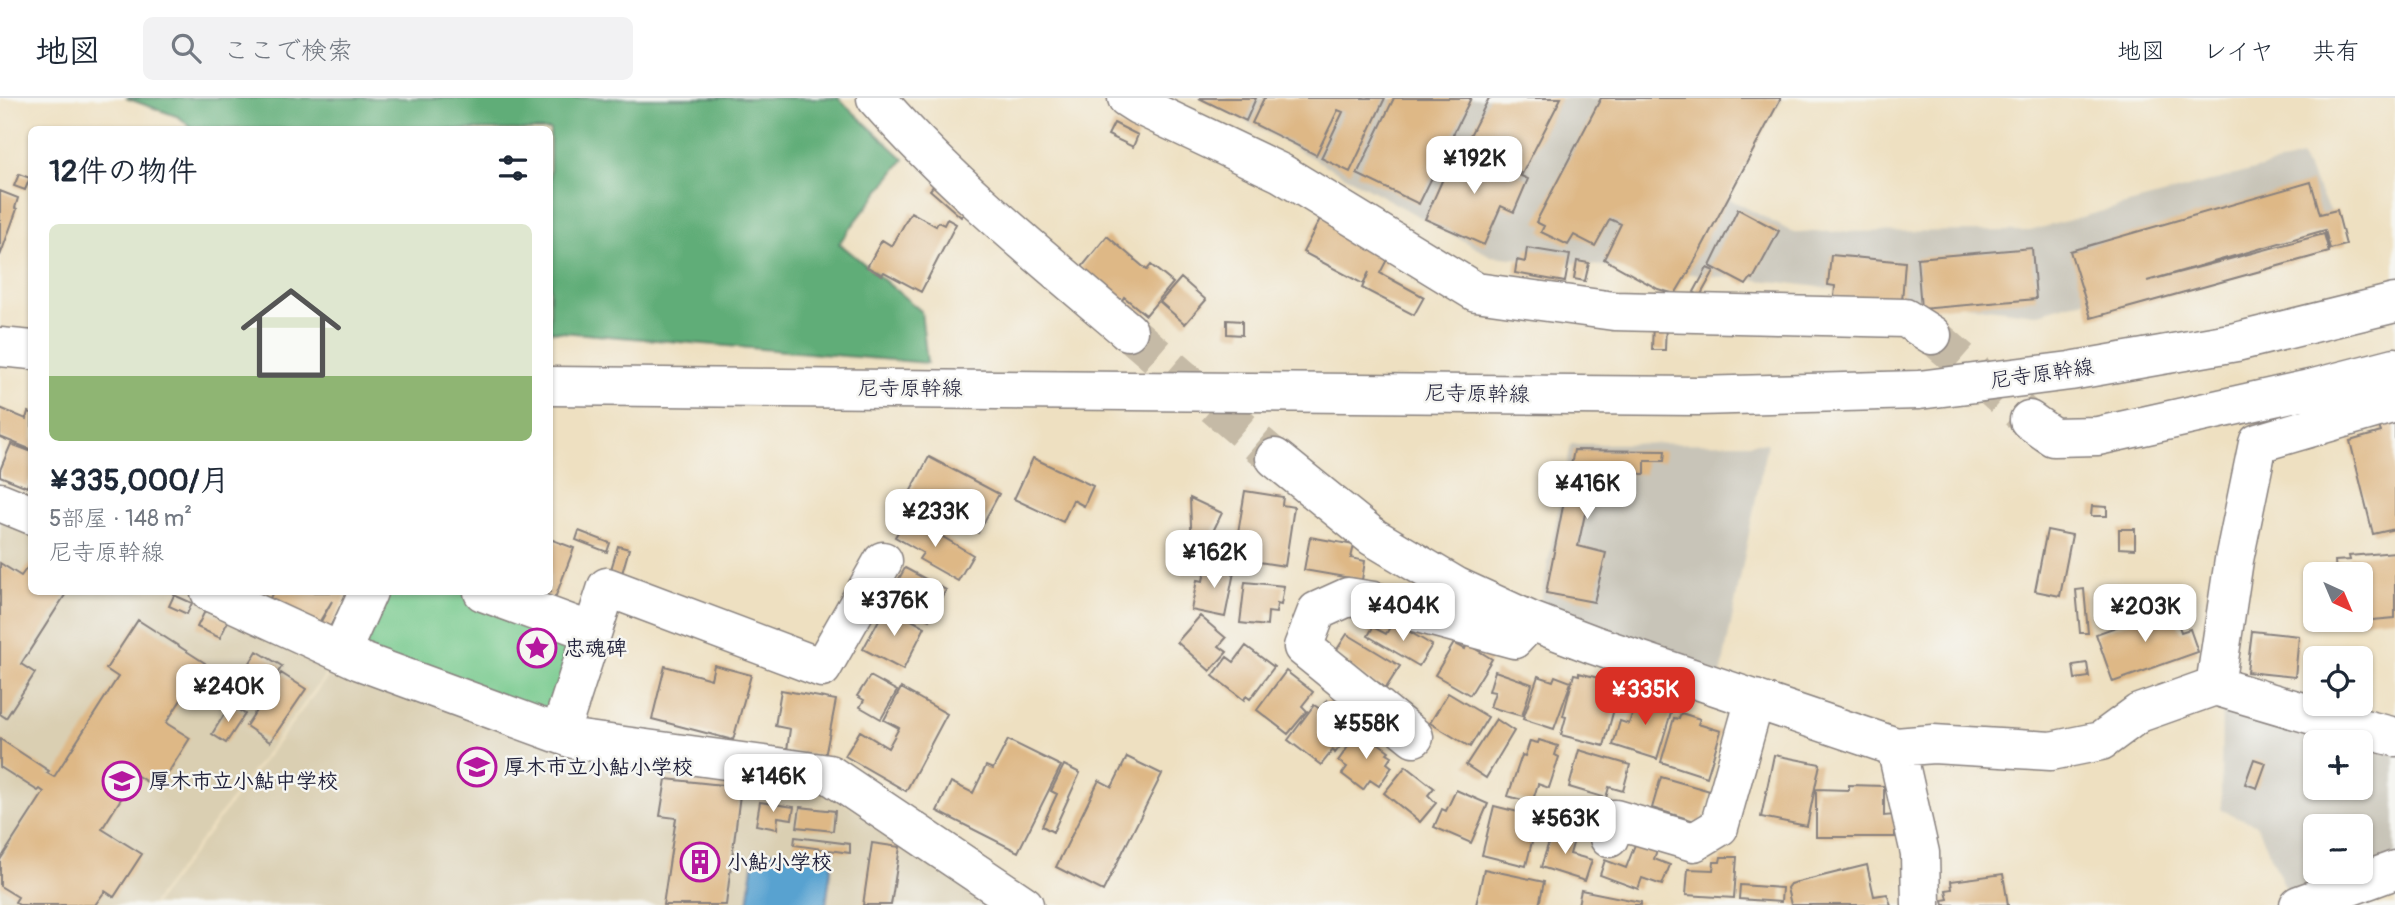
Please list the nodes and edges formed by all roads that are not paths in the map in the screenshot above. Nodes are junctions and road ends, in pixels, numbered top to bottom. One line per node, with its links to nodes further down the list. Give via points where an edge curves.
1 (876, 98): 4 (street, via 972,195)
2 (1128, 98): 5 (street, via 1281,173 1476,292 1614,311 1905,318)
3 (2395, 303): 9 (street, 尼寺原幹線, via 2236,342 2070,371 1919,390 1698,396)
4 (1128, 331)
5 (1932, 335)
6 (0, 347): 7 (street)
7 (28, 350)
8 (2395, 367): 11 (street, via 2098,436 2053,438)
9 (553, 386)
10 (2395, 403): 22 (street, via 2258,443)
11 (2029, 420)
12 (1275, 458): 19 (street, via 1373,537 1457,587)
13 (0, 502): 14 (street)
14 (28, 513)
15 (883, 561): 20 (street, via 822,668 607,587)
16 (217, 595): 21 (street)
17 (367, 595): 21 (street)
18 (491, 595): 20 (street)
19 (1531, 621): 23 (street); 24 (street, via 1514,639 1348,597 1317,611 1303,647)
20 (592, 632): 25 (street)
21 (341, 652): 25 (street)
22 (2215, 686): 26 (street); 27 (street, via 2139,713 2101,741 2051,751 1933,744)
23 (1755, 699): 27 (street); 28 (street, via 1719,827 1694,842)
24 (1404, 717)
25 (560, 732): 30 (street, via 572,739 830,774)
26 (2395, 737)
27 (1896, 747): 31 (street, via 1920,853)
28 (1609, 824)
29 (2395, 870): 32 (street)
30 (1024, 905)
31 (1921, 905)
32 (2299, 905)

